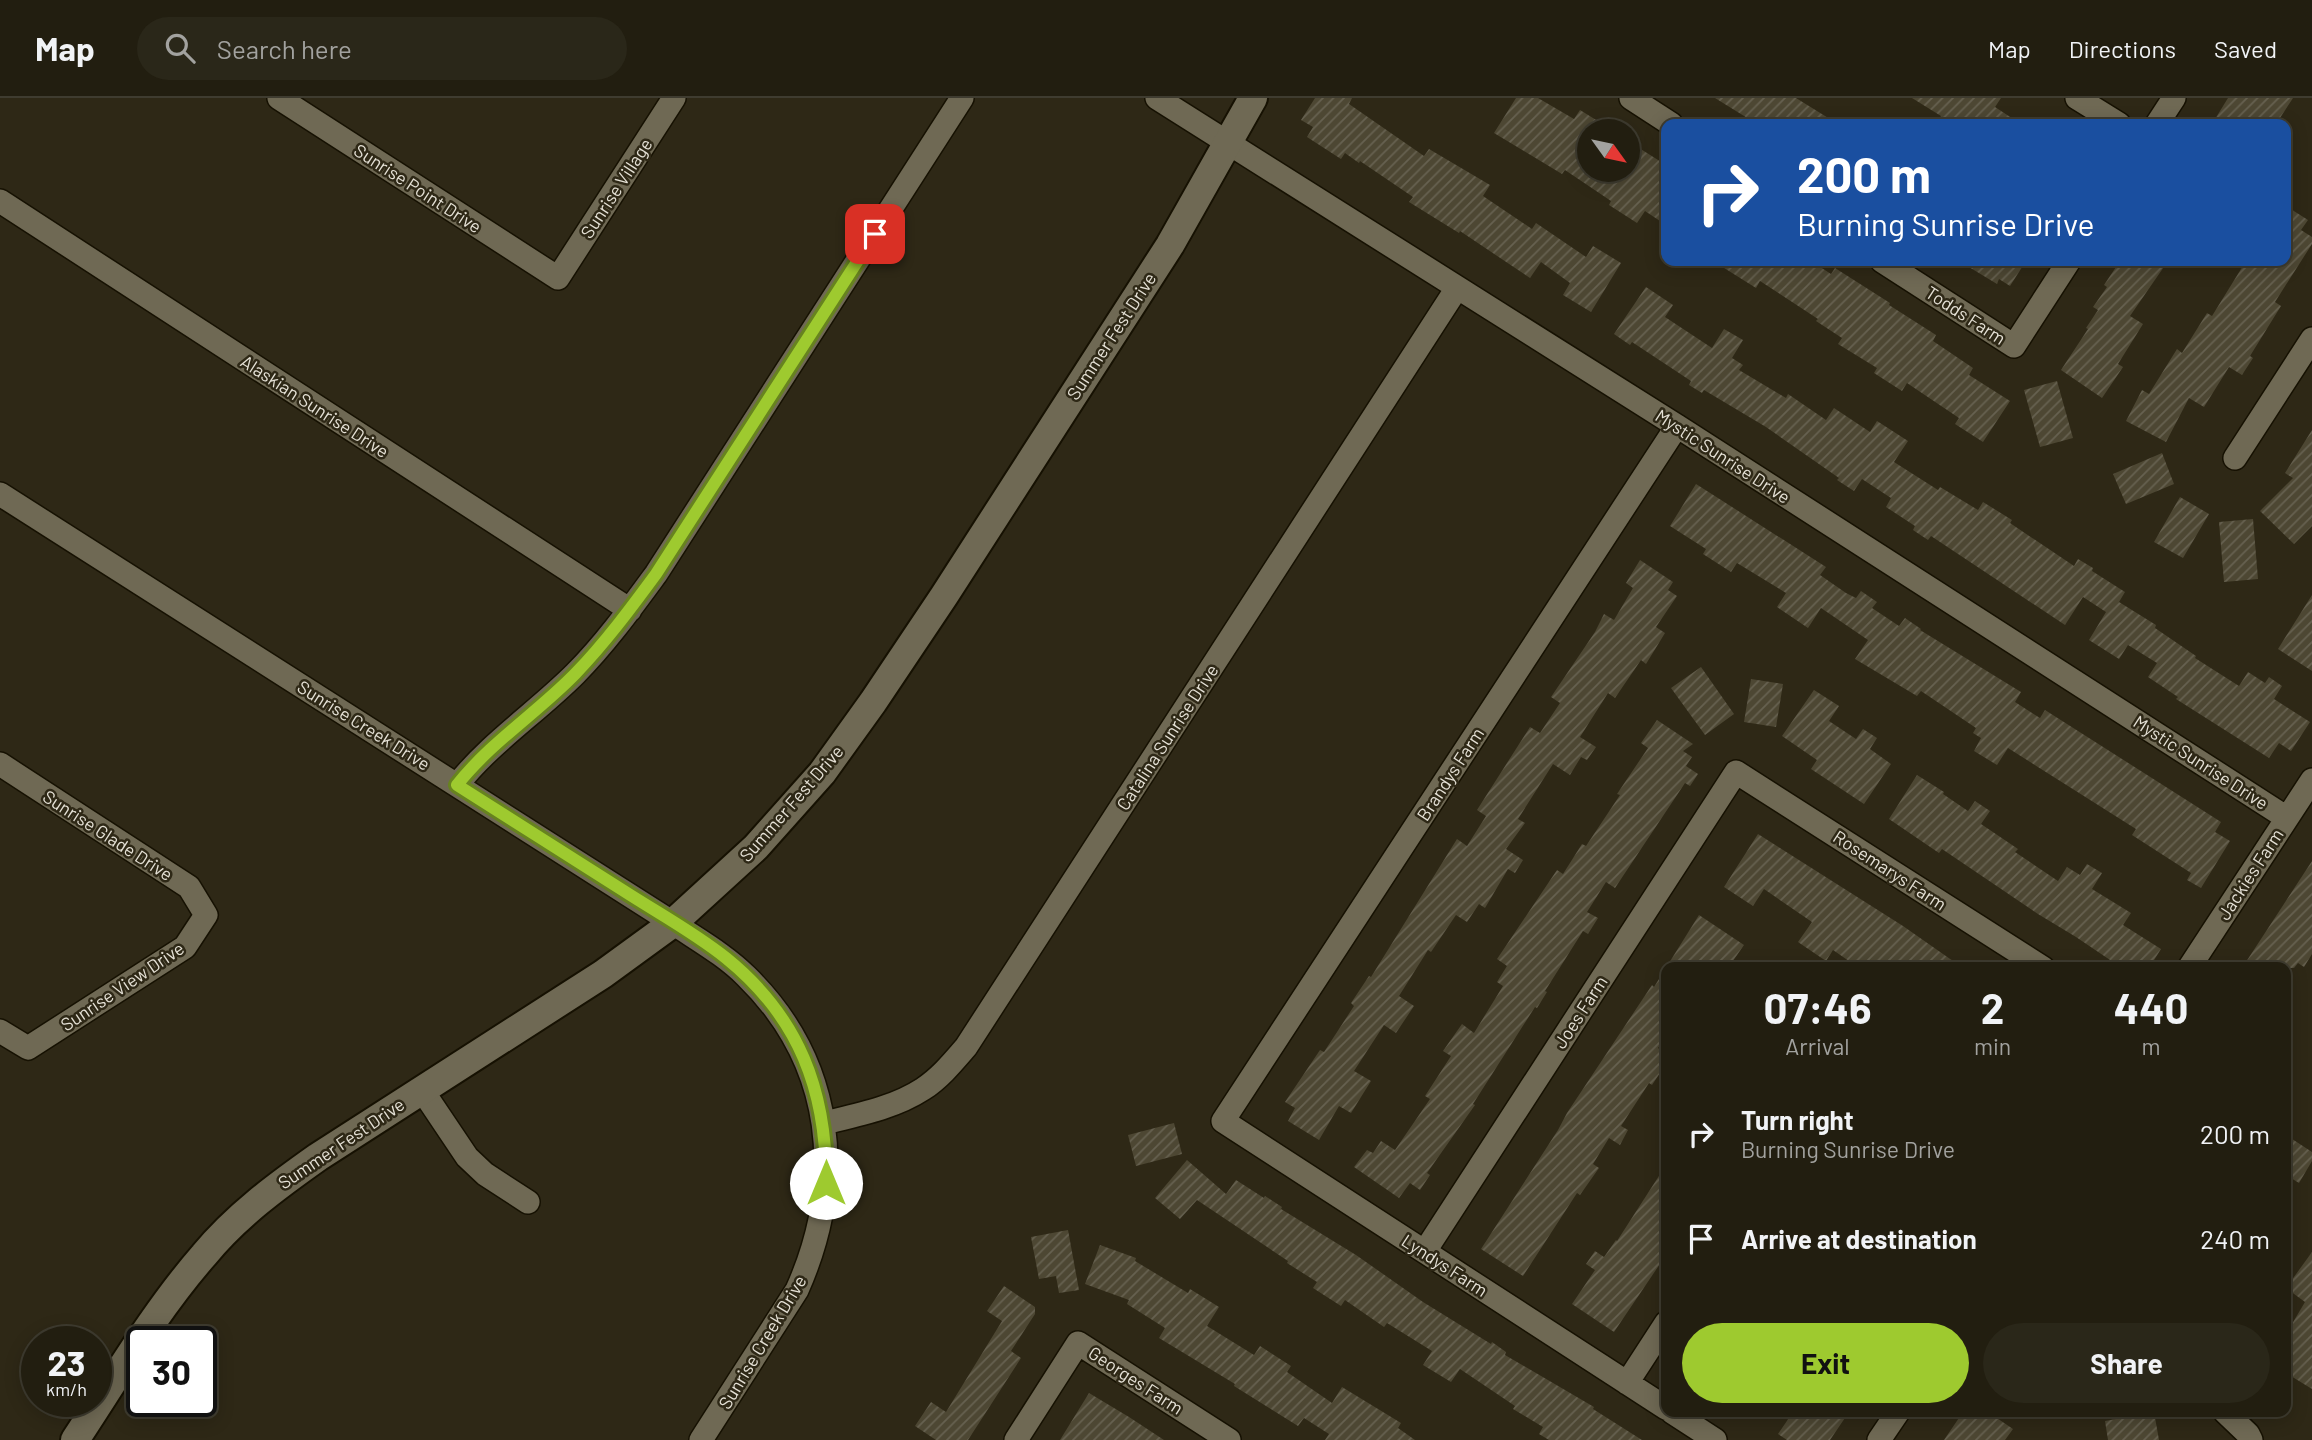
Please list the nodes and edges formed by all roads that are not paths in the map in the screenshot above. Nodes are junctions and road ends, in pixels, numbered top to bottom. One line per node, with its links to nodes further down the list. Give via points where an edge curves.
1 (279, 98): 16 (street, Sunrise Point Drive)
2 (674, 98): 16 (street, Sunrise Village)
3 (962, 98): 22 (street)
4 (1157, 98): 12 (street, Mystic Sunrise Drive)
5 (1253, 98): 12 (street, Summer Fest Drive)
6 (1631, 98): 9 (street)
7 (2077, 98): 10 (street)
8 (2174, 98): 11 (street)
9 (1663, 119)
10 (2111, 119)
11 (2160, 119)
12 (1228, 144): 17 (street, Mystic Sunrise Drive); 29 (street, Summer Fest Drive, via 1170,245 873,702 822,773 764,838)
13 (0, 201): 22 (street, Alaskian Sunrise Drive)
14 (1890, 266): 15 (street, Todds Farm, via 2014,346)
15 (2066, 266)
16 (558, 278)
17 (1457, 288): 19 (street, Mystic Sunrise Drive); 35 (street, Catalina Sunrise Drive, via 966,1047 923,1089 870,1112)
18 (2312, 339): 20 (street)
19 (1677, 426): 27 (street, Mystic Sunrise Drive); 34 (street, Brandys Farm)
20 (2235, 458)
21 (0, 494): 26 (street, Sunrise Creek Drive)
22 (629, 610): 26 (street, via 575,674 490,747)
23 (0, 764): 28 (street, Sunrise Glade Drive, via 189,887)
24 (1736, 772): 30 (street, Rosemarys Farm); 37 (street, Joes Farm)
25 (2312, 780): 27 (street, Jackies Farm)
26 (457, 785): 29 (street, Sunrise Creek Drive)
27 (2287, 818): 31 (street, Jackies Farm)
28 (206, 915): 32 (street, Sunrise View Drive, via 185,947 28,1048)
29 (673, 923): 33 (street, Summer Fest Drive, via 603,974); 35 (street, Sunrise Creek Drive, via 724,957 765,996 800,1049)
30 (2034, 962)
31 (2193, 962)
32 (0, 1031)
33 (422, 1090): 36 (street, via 467,1157); 44 (street, Summer Fest Drive, via 272,1189 222,1236 173,1294)
34 (1223, 1121): 37 (street, Lyndys Farm)
35 (824, 1124): 45 (street, Sunrise Creek Drive, via 825,1197 808,1265 797,1290)
36 (528, 1202)
37 (1424, 1251): 39 (street, Lyndys Farm)
38 (1661, 1331): 39 (street)
39 (1627, 1383): 40 (street, Lyndys Farm)
40 (1661, 1405)
41 (1680, 1417): 48 (street)
42 (1895, 1417): 49 (street)
43 (2230, 1417): 50 (street)
44 (75, 1440)
45 (701, 1440)
46 (1016, 1440): 47 (street, Georges Farm, via 1078,1343)
47 (1229, 1440)
48 (1715, 1440)
49 (1879, 1440)
50 (2251, 1440)

